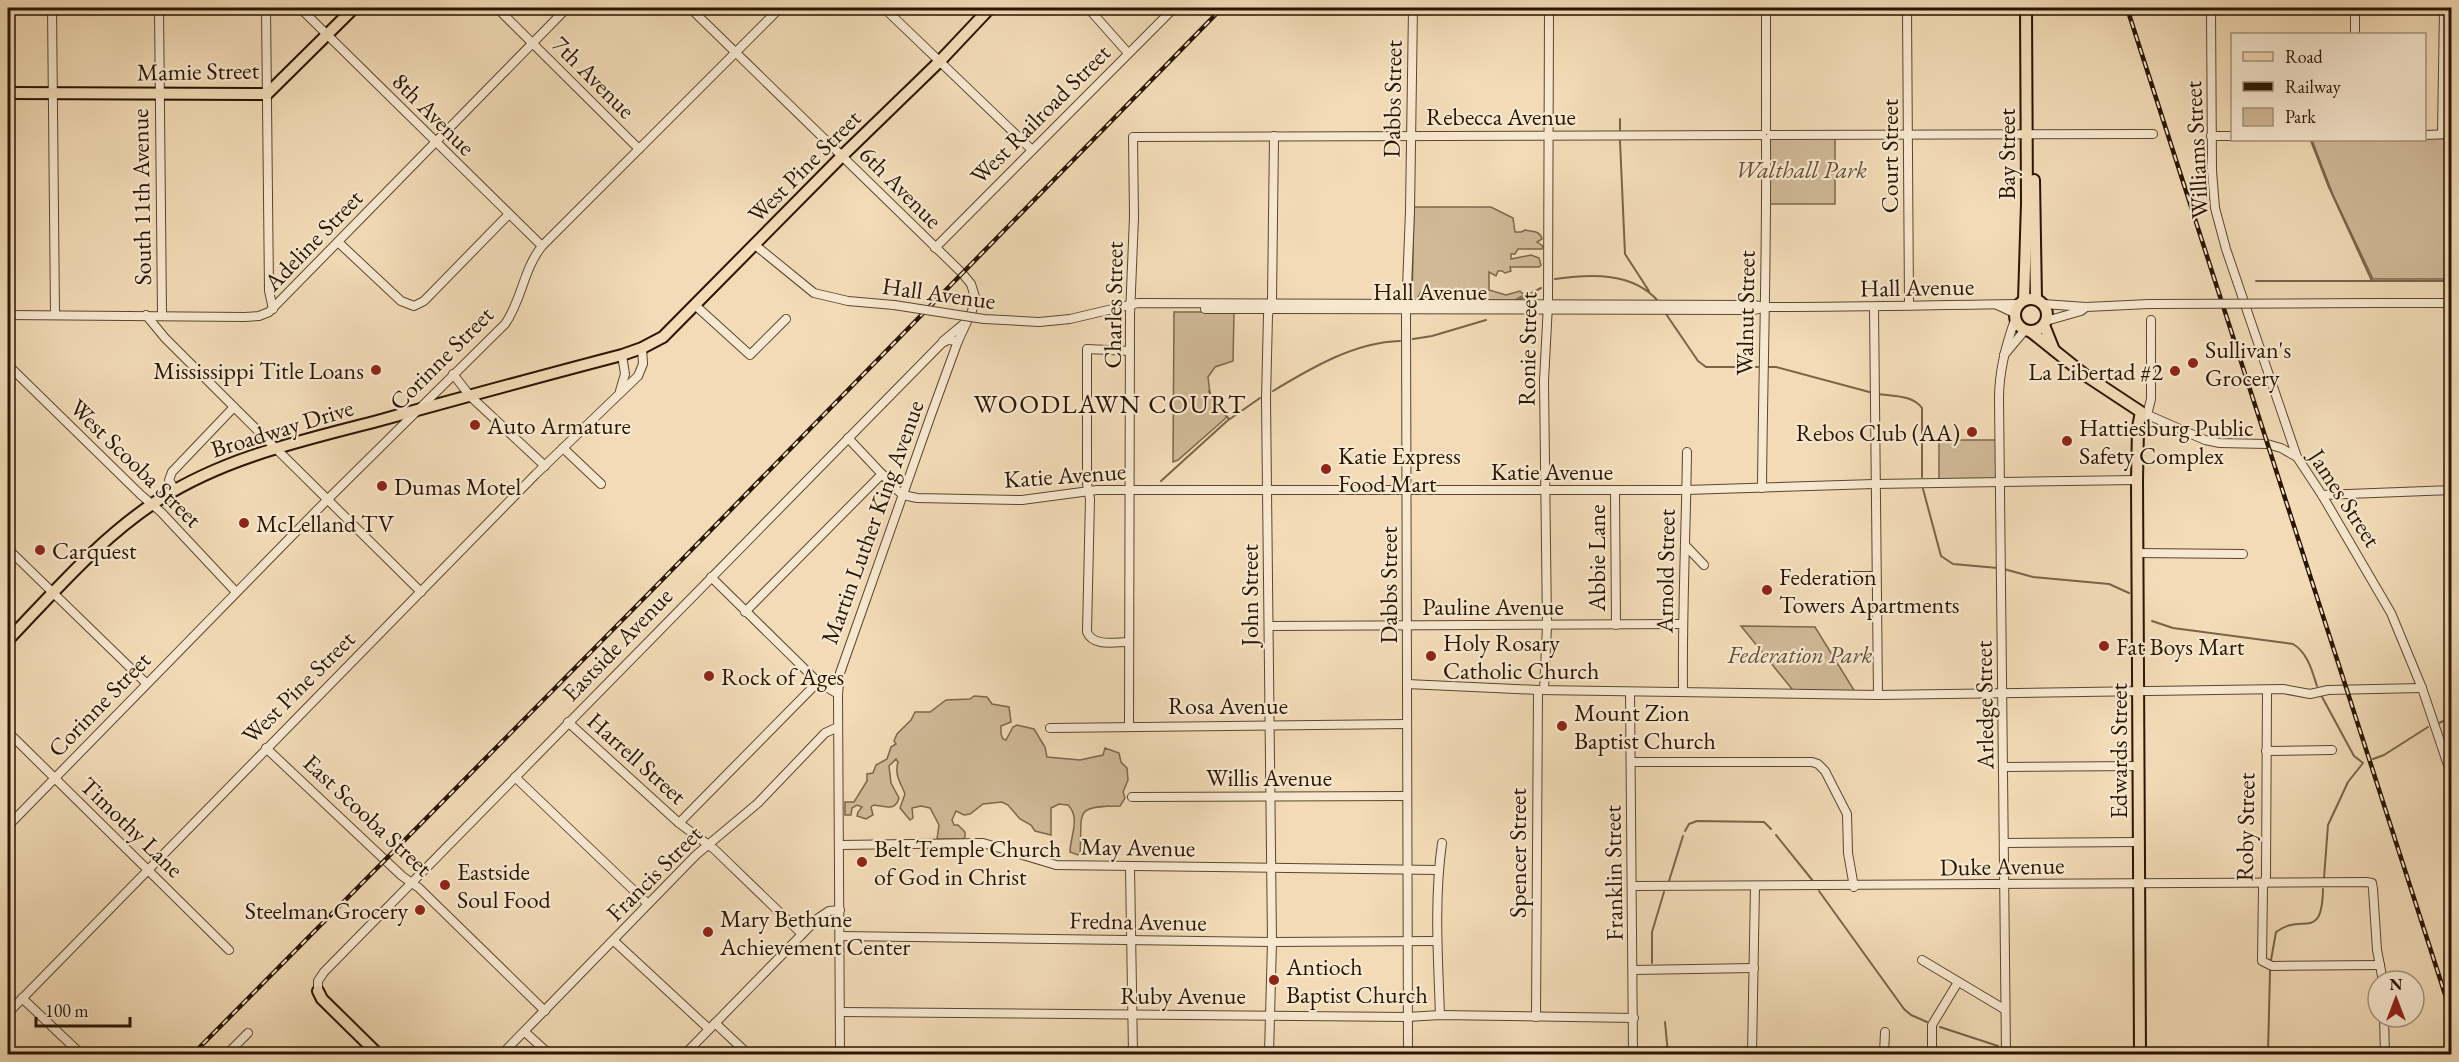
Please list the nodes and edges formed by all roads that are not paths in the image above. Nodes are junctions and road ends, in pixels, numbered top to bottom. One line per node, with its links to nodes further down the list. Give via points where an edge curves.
1 (52, 8): 29 (street)
2 (159, 8): 31 (street, South 11th Avenue)
3 (266, 8): 32 (street)
4 (300, 8): 24 (street, 8th Avenue)
5 (354, 8): 24 (main road, Mamie Street)
6 (496, 8): 25 (street, 7th Avenue)
7 (567, 8): 25 (street, Adeline Street)
8 (690, 8): 26 (street, 6th Avenue)
9 (780, 8): 26 (street, Corinne Street)
10 (884, 8): 28 (street)
11 (990, 8): 28 (main road, West Pine Street)
12 (1088, 8): 27 (street)
13 (1174, 8): 27 (street, West Railroad Street)
14 (1413, 8): 42 (street, Dabbs Street)
15 (1549, 8): 37 (street, Ronie Street)
16 (1766, 8): 38 (street, Walnut Street)
17 (1907, 8): 39 (street, Court Street)
18 (2026, 8): 33 (main road, Bay Street)
19 (2033, 8): 33 (main road, Bay Street)
20 (2211, 8): 43 (street, Williams Street)
21 (2355, 8): 23 (street)
22 (2444, 8): 35 (street)
23 (2355, 33)
24 (327, 35): 32 (main road, Mamie Street); 46 (street, 8th Avenue)
25 (532, 43): 46 (street, Adeline Street); 47 (street, 7th Avenue)
26 (736, 52): 47 (street, Corinne Street); 49 (street, 6th Avenue)
27 (1128, 54): 48 (street, West Railroad Street)
28 (940, 61): 48 (street); 49 (main road, West Pine Street)
29 (53, 92): 30 (main road, Mamie Street); 31 (main road, Mamie Street); 69 (street)
30 (8, 93)
31 (159, 93): 32 (main road, Mamie Street); 72 (street, South 11th Avenue)
32 (267, 94): 67 (street, via 269,291)
33 (2030, 134): 34 (street, Rebecca Avenue); 39 (street, Rebecca Avenue); 56 (main road, Bay Street); 68 (main road, Bay Street)
34 (2153, 134)
35 (2442, 134): 36 (street); 40 (street)
36 (2451, 134)
37 (1548, 135): 38 (street, Rebecca Avenue); 42 (street, Rebecca Avenue); 63 (street, Ronie Street)
38 (1766, 135): 39 (street, Rebecca Avenue); 64 (street, Walnut Street)
39 (1908, 135): 58 (street, Court Street)
40 (2426, 135)
41 (1274, 136): 42 (street, Rebecca Avenue); 45 (street, Rebecca Avenue); 61 (street, John Street)
42 (1412, 136): 62 (street, Dabbs Street)
43 (2211, 136): 44 (street); 96 (street, Williams Street, via 2212,185 2220,232)
44 (2231, 136)
45 (1132, 137): 60 (street, Charles Street)
46 (435, 142): 50 (street, 8th Avenue); 51 (street, Adeline Street)
47 (639, 149): 53 (street, Corinne Street)
48 (1032, 150): 54 (street, West Railroad Street)
49 (842, 156): 52 (main road, West Pine Street); 54 (street, 6th Avenue)
50 (508, 215): 51 (street, via 424,301 414,306 401,301); 53 (street, 8th Avenue)
51 (338, 242): 67 (street, Adeline Street)
52 (756, 245): 59 (main road, West Pine Street); 60 (street, Hall Avenue, bridge, via 814,293 848,301 984,320 1040,322)
53 (542, 246): 86 (street, Corinne Street, via 530,263 510,317)
54 (934, 248): 55 (street, 6th Avenue, via 971,284)
55 (975, 297): 75 (street, Martin Luther King Avenue)
56 (2040, 302): 65 (street); 68 (main road); 76 (main road, Bay Street, via 2047,311)
57 (2451, 303): 65 (street, bridge)
58 (1909, 305): 66 (street, Hall Avenue); 68 (street, Hall Avenue)
59 (696, 306): 73 (street, via 750,356); 80 (main road, West Pine Street, via 663,337)
60 (1131, 306): 61 (street, Hall Avenue); 82 (street, Charles Street)
61 (1270, 306): 62 (street, Hall Avenue); 110 (street, John Street)
62 (1406, 307): 63 (street, Hall Avenue); 111 (street, Dabbs Street)
63 (1548, 307): 64 (street, Hall Avenue); 112 (street, Ronie Street, via 1544,381)
64 (1765, 307): 66 (street, Hall Avenue); 103 (street, Walnut Street)
65 (2086, 307): 76 (street)
66 (1874, 308): 102 (street)
67 (273, 309): 72 (street, Adeline Street, via 254,316)
68 (2018, 309): 77 (main road, James Street); 84 (street, Arledge Street)
69 (55, 314): 70 (street, Adeline Street); 71 (street, Adeline Street)
70 (8, 315)
71 (146, 315): 72 (street, Adeline Street); 89 (street)
72 (162, 315)
73 (786, 320)
74 (2151, 320): 91 (street, Edwards Street, via 2151,399)
75 (968, 321): 78 (street, Martin Luther King Avenue); 79 (street, Eastside Avenue)
76 (2045, 323): 77 (main road); 81 (main road)
77 (2028, 331): 81 (main road, James Street); 84 (street)
78 (958, 341): 79 (street); 113 (street, Martin Luther King Avenue)
79 (942, 343): 92 (street, Eastside Avenue)
80 (642, 348): 83 (main road, West Pine Street); 87 (street, West Pine Street, via 640,372)
81 (2054, 350): 91 (main road, James Street)
82 (1130, 351): 105 (street, Charles Street); 109 (street, via 1087,349)
83 (622, 355): 87 (street, via 626,374); 88 (main road, Broadway Drive)
84 (2004, 355): 100 (street, Arledge Street, via 1999,389)
85 (8, 365): 116 (street, West Scooba Street)
86 (453, 374): 88 (street); 90 (street, Corinne Street)
87 (620, 392): 94 (street, West Pine Street)
88 (470, 396): 90 (main road, Broadway Drive); 97 (street)
89 (234, 407): 93 (street); 104 (street, via 172,472 169,480)
90 (416, 411): 93 (main road, Broadway Drive); 115 (street, Corinne Street)
91 (2144, 414): 96 (street, James Street, via 2205,440 2267,444); 99 (main road, Edwards Street, via 2138,427)
92 (848, 438): 98 (street); 124 (street, Eastside Avenue)
93 (277, 448): 104 (main road, Broadway Drive, via 218,468); 115 (street)
94 (563, 448): 97 (street, West Pine Street); 101 (street)
95 (1687, 452): 107 (street, Arnold Street)
96 (2297, 457): 114 (street, James Street)
97 (544, 466): 126 (street, West Pine Street)
98 (882, 474): 113 (street); 128 (street)
99 (2137, 480): 100 (street, Katie Avenue); 119 (main road, Edwards Street)
100 (2001, 483): 102 (street, Katie Avenue); 147 (street, Arledge Street)
101 (601, 484)
102 (1874, 484): 103 (street, Katie Avenue); 123 (street)
103 (1762, 488): 107 (street, Katie Avenue)
104 (175, 490): 116 (main road, Broadway Drive)
105 (1130, 490): 109 (street, Katie Avenue); 110 (street, Katie Avenue); 135 (street, Charles Street)
106 (1615, 490): 107 (street, Katie Avenue); 112 (street, Katie Avenue); 130 (street, Abbie Lane)
107 (1686, 490): 117 (street, Arnold Street)
108 (2451, 490): 114 (street)
109 (1088, 491): 113 (street, Katie Avenue, via 1022,500); 135 (street, via 1087,632 1096,642)
110 (1267, 491): 111 (street, Katie Avenue); 131 (street, John Street)
111 (1407, 491): 112 (street, Katie Avenue); 132 (street, Dabbs Street)
112 (1546, 491): 133 (street, Ronie Street)
113 (903, 495): 145 (street, Martin Luther King Avenue, via 845,655)
114 (2322, 495): 139 (street, James Street, via 2391,614)
115 (328, 499): 125 (street, Corinne Street); 126 (street)
116 (152, 504): 125 (street, West Scooba Street); 127 (main road, Broadway Drive, via 99,548)
117 (1685, 545): 121 (street); 129 (street, Arnold Street)
118 (8, 549): 127 (street)
119 (2137, 553): 120 (street); 144 (main road, Edwards Street)
120 (2243, 554)
121 (1704, 565)
122 (1850, 576): 123 (street)
123 (1876, 576): 146 (street)
124 (711, 577): 128 (street); 148 (street, Eastside Avenue)
125 (236, 592): 137 (street, Corinne Street)
126 (421, 592): 155 (street, West Pine Street)
127 (54, 593): 134 (main road, Broadway Drive); 137 (street)
128 (745, 612): 136 (street)
129 (1682, 624): 130 (street, Pauline Avenue); 143 (street, Arnold Street)
130 (1616, 625): 133 (street, Pauline Avenue)
131 (1269, 626): 132 (street, Pauline Avenue); 150 (street, John Street)
132 (1407, 626): 133 (street, Pauline Avenue); 138 (street, Dabbs Street)
133 (1546, 626): 140 (street, Ronie Street)
134 (8, 640)
135 (1128, 642): 151 (street, Charles Street)
136 (818, 682): 145 (street); 167 (street)
137 (146, 683): 163 (street, Corinne Street)
138 (1407, 684): 140 (street); 149 (street, Dabbs Street)
139 (2422, 688): 141 (street, via 2328,690 2310,694); 162 (street, James Street)
140 (1541, 690): 142 (street); 212 (street, Spencer Street)
141 (2267, 691): 144 (street); 157 (street, Roby Street)
142 (1630, 692): 143 (street); 158 (street, Franklin Street)
143 (1683, 692): 146 (street)
144 (2139, 693): 147 (street); 159 (main road, Edwards Street)
145 (838, 694): 152 (street, Martin Luther King Avenue)
146 (1878, 695): 147 (street)
147 (2003, 695): 160 (street, Arledge Street)
148 (568, 722): 161 (street, Eastside Avenue); 167 (street, Harrell Street)
149 (1407, 724): 150 (street, Rosa Avenue); 164 (street, Dabbs Street)
150 (1268, 725): 151 (street, Rosa Avenue); 166 (street, John Street)
151 (1129, 726): 153 (street, Rosa Avenue)
152 (838, 727): 172 (street, Francis Street, via 825,733 758,803); 173 (street, Martin Luther King Avenue)
153 (1050, 728)
154 (8, 732): 163 (street, Timothy Lane)
155 (266, 748): 176 (street, West Pine Street); 180 (street, East Scooba Street)
156 (2332, 750): 157 (street)
157 (2266, 751): 179 (street, Roby Street)
158 (1631, 762): 183 (street, Franklin Street); 185 (street, via 1818,764 1847,814)
159 (2139, 766): 160 (street); 169 (main road, Edwards Street)
160 (2004, 767): 171 (street, Arledge Street)
161 (515, 777): 180 (street, Eastside Avenue); 186 (street)
162 (2451, 777)
163 (54, 778): 168 (street, Corinne Street); 176 (street, Timothy Lane)
164 (1407, 796): 166 (street, Willis Avenue); 178 (street, Dabbs Street)
165 (1132, 797): 166 (street, Willis Avenue)
166 (1269, 797): 175 (street, John Street)
167 (679, 823): 172 (street, Harrell Street)
168 (8, 826)
169 (2139, 842): 171 (street); 182 (main road, Edwards Street)
170 (1442, 843): 177 (street)
171 (2004, 843): 181 (street, Arledge Street)
172 (708, 844): 186 (street, Francis Street); 188 (street, Harrell Street)
173 (840, 845): 174 (street, May Avenue, via 983,843 1056,865); 187 (street, Martin Luther King Avenue)
174 (1130, 867): 175 (street, May Avenue); 191 (street)
175 (1271, 869): 178 (street, May Avenue); 194 (street, John Street)
176 (148, 870): 195 (street, Timothy Lane); 203 (street, West Pine Street)
177 (1438, 870): 178 (street, May Avenue); 193 (street)
178 (1408, 871): 192 (street, Dabbs Street)
179 (2265, 882): 182 (street, Duke Avenue); 197 (street, Duke Avenue, via 2372,884); 197 (street, Roby Street, via 2264,964)
180 (412, 883): 202 (street, Eastside Avenue, via 324,972 318,981); 205 (street, East Scooba Street)
181 (2004, 884): 182 (street, Duke Avenue); 185 (street, Duke Avenue); 204 (street, Arledge Street)
182 (2139, 884): 235 (main road, Edwards Street)
183 (1633, 886): 184 (street, Duke Avenue); 200 (street, Franklin Street)
184 (1755, 886): 185 (street, Duke Avenue); 198 (street)
185 (1854, 887)
186 (648, 904): 190 (street, Francis Street)
187 (840, 909): 188 (street, via 822,915); 189 (street, Martin Luther King Avenue)
188 (802, 934): 214 (street)
189 (840, 936): 191 (street, Fredna Avenue); 206 (street, Martin Luther King Avenue)
190 (614, 940): 205 (street, Francis Street); 214 (street)
191 (1131, 940): 194 (street, Fredna Avenue); 208 (street)
192 (1407, 940): 193 (street, Fredna Avenue); 194 (street, Fredna Avenue); 211 (street, Dabbs Street)
193 (1437, 941): 210 (street)
194 (1272, 942): 209 (street, John Street)
195 (229, 950)
196 (1922, 960): 201 (street)
197 (2380, 965): 199 (street)
198 (1754, 968): 200 (street); 231 (street)
199 (2381, 969)
200 (1633, 970): 213 (street, Franklin Street)
201 (1958, 982): 204 (street); 233 (street, via 1932,1025)
202 (318, 991): 221 (main road)
203 (22, 998): 207 (street, West Pine Street); 219 (street)
204 (2004, 1009): 234 (street, Arledge Street)
205 (545, 1011): 216 (street, Francis Street)
206 (840, 1012): 208 (street, Ruby Avenue); 226 (street, Martin Luther King Avenue)
207 (8, 1013)
208 (1131, 1014): 209 (street, Ruby Avenue); 227 (street)
209 (1269, 1015): 211 (street, Ruby Avenue); 228 (street, John Street)
210 (1440, 1015): 211 (street, Ruby Avenue); 212 (street, Ruby Avenue)
211 (1407, 1017): 229 (street, Dabbs Street)
212 (1536, 1017): 213 (street, Ruby Avenue)
213 (1634, 1018): 230 (street, Franklin Street)
214 (712, 1026): 224 (street); 225 (street)
215 (2384, 1029): 236 (street)
216 (525, 1032): 222 (street, Francis Street); 223 (street)
217 (1885, 1032): 232 (street)
218 (248, 1033): 220 (street)
219 (81, 1054)
220 (227, 1054)
221 (378, 1054)
222 (502, 1054)
223 (549, 1054)
224 (685, 1054)
225 (748, 1054)
226 (840, 1054)
227 (1133, 1054)
228 (1269, 1054)
229 (1408, 1054)
230 (1633, 1054)
231 (1752, 1054)
232 (1884, 1054)
233 (1932, 1054)
234 (2006, 1054)
235 (2140, 1054)
236 (2385, 1054)

